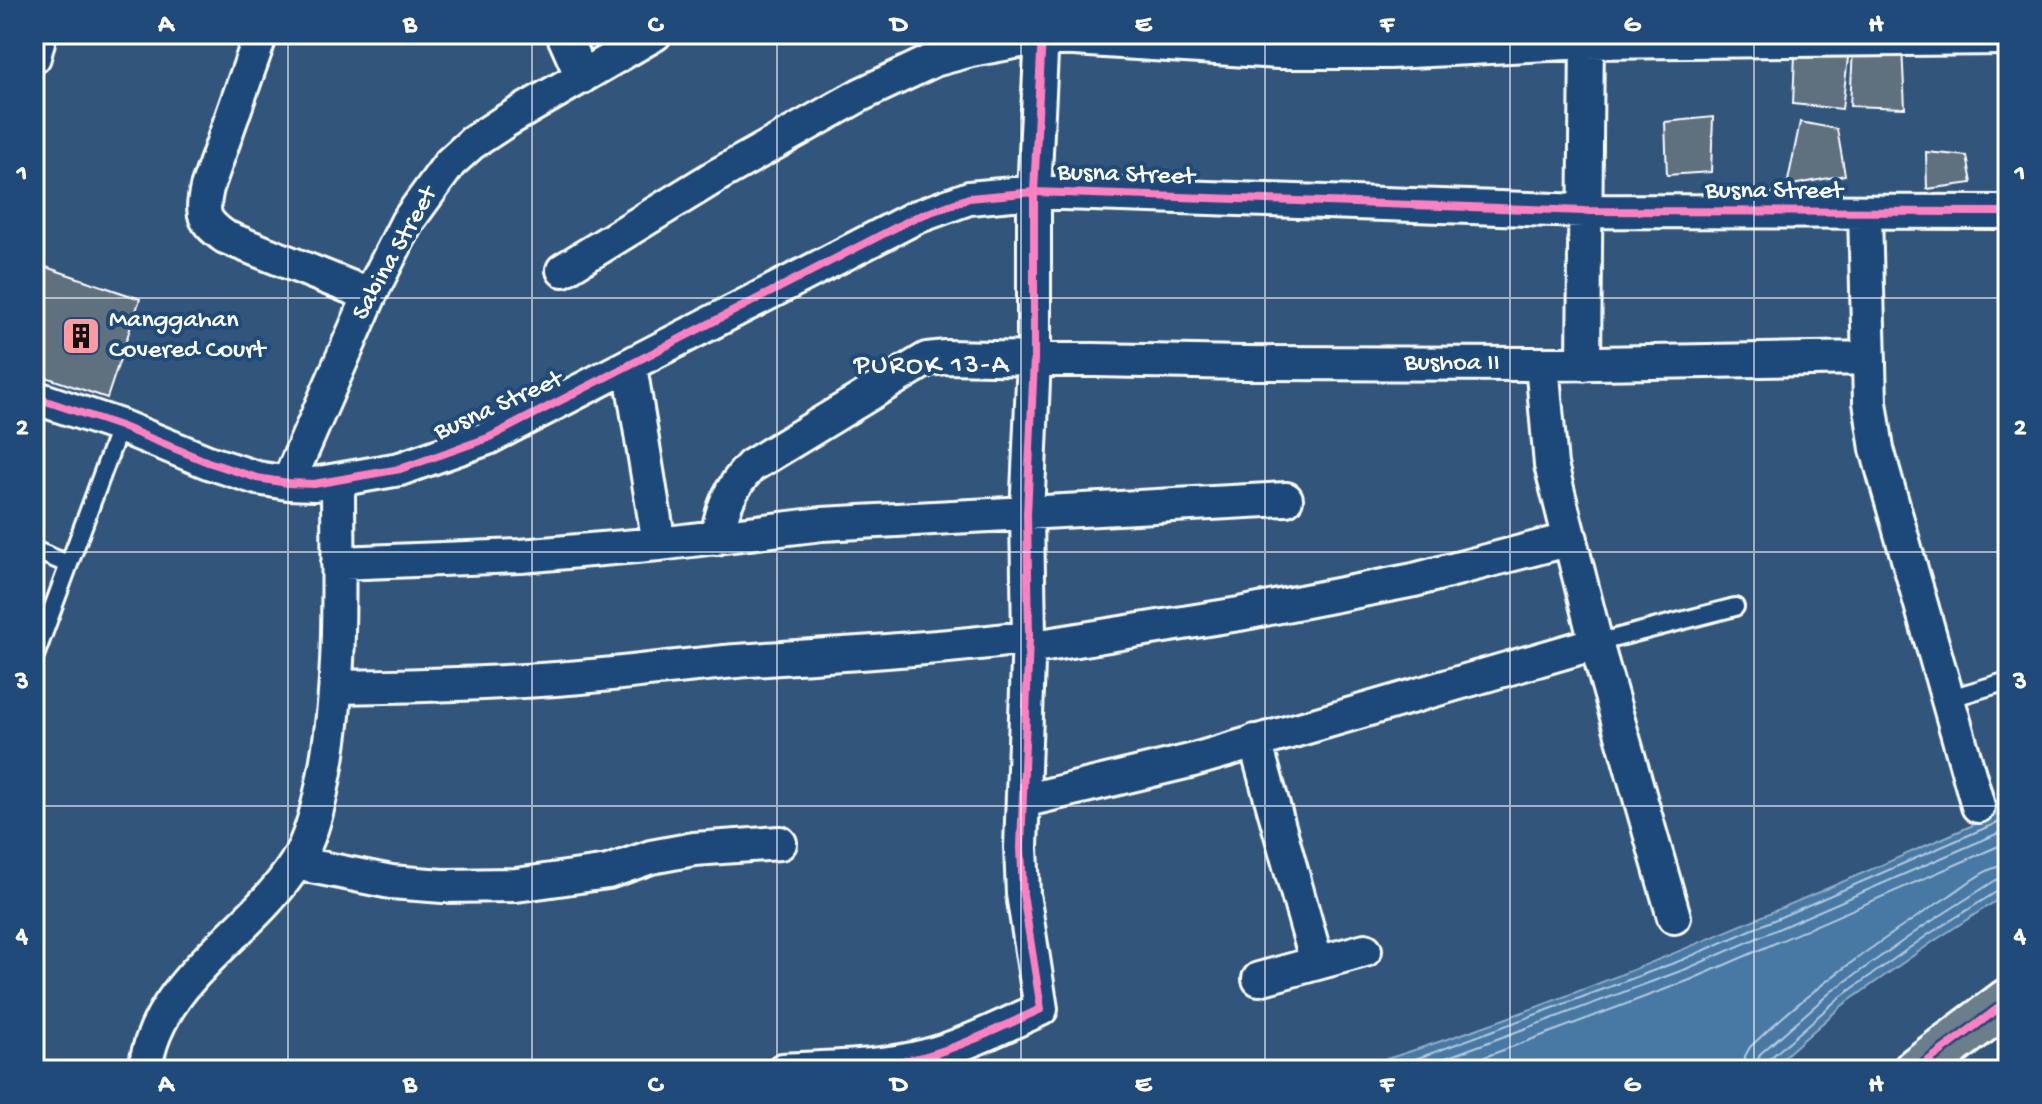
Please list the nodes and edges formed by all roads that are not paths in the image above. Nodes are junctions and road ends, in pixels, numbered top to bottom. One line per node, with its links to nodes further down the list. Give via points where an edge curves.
1 (40, 34): 8 (street)
2 (261, 34): 15 (street, via 207,188 204,218 225,237)
3 (563, 34): 9 (street)
4 (655, 34): 9 (street, Sabina Street)
5 (1042, 36): 6 (street, via 1279,52 1390,52); 10 (street); 14 (street, via 934,60 860,95)
6 (1587, 38): 7 (street); 11 (street)
7 (2008, 38)
8 (34, 57)
9 (582, 77): 15 (street, Sabina Street, via 504,122 450,163 407,222)
10 (1034, 192): 11 (street, Busna Street); 17 (street); 20 (street, Busna Street, via 969,198 914,218)
11 (1584, 211): 13 (street, Busna Street); 19 (street)
12 (2008, 212): 13 (street, Busna Street)
13 (1865, 213): 16 (street)
14 (563, 270)
15 (370, 295): 24 (street, Sabina Street)
16 (1869, 358): 19 (street, Bushoa II); 39 (street, via 1877,449)
17 (1034, 359): 18 (street, Bushoa II); 26 (street); 27 (street, Bushoa II, via 946,357 917,363 751,466 734,484)
18 (1542, 364): 19 (street, Bushoa II); 28 (street, via 1551,465)
19 (1584, 364)
20 (630, 366): 23 (street, Busna Street, via 477,442 400,469); 29 (street)
21 (34, 397): 22 (street, Busna Street)
22 (120, 426): 24 (street, Busna Street, via 208,462); 32 (lane)
23 (338, 481): 24 (street, Busna Street); 31 (street)
24 (288, 483)
25 (1286, 499): 26 (street)
26 (1027, 514): 27 (street, via 822,524); 34 (street)
27 (717, 538): 29 (street)
28 (1571, 539): 34 (street, via 1399,583 1239,614); 35 (street)
29 (659, 544): 31 (street)
30 (34, 550): 32 (lane)
31 (338, 563): 38 (street)
32 (68, 564): 36 (lane)
33 (1735, 607): 35 (lane)
34 (1028, 643): 38 (street, via 663,667 559,679); 41 (street)
35 (1596, 643): 40 (street); 45 (street)
36 (34, 659)
37 (2008, 681): 39 (lane)
38 (336, 687): 44 (street, via 321,794)
39 (1947, 699): 42 (street)
40 (1255, 741): 41 (street); 47 (street)
41 (1023, 801): 51 (street, via 1023,894 1041,1009 926,1056)
42 (1978, 806)
43 (780, 843): 44 (street, via 694,849 608,872 516,885 391,882)
44 (296, 863): 50 (street, via 180,991 159,1023)
45 (1674, 917)
46 (1365, 950): 47 (street)
47 (1317, 963): 48 (street)
48 (1259, 979)
49 (2008, 1001): 52 (main road)
50 (145, 1070)
51 (783, 1070)
52 (1916, 1070)

